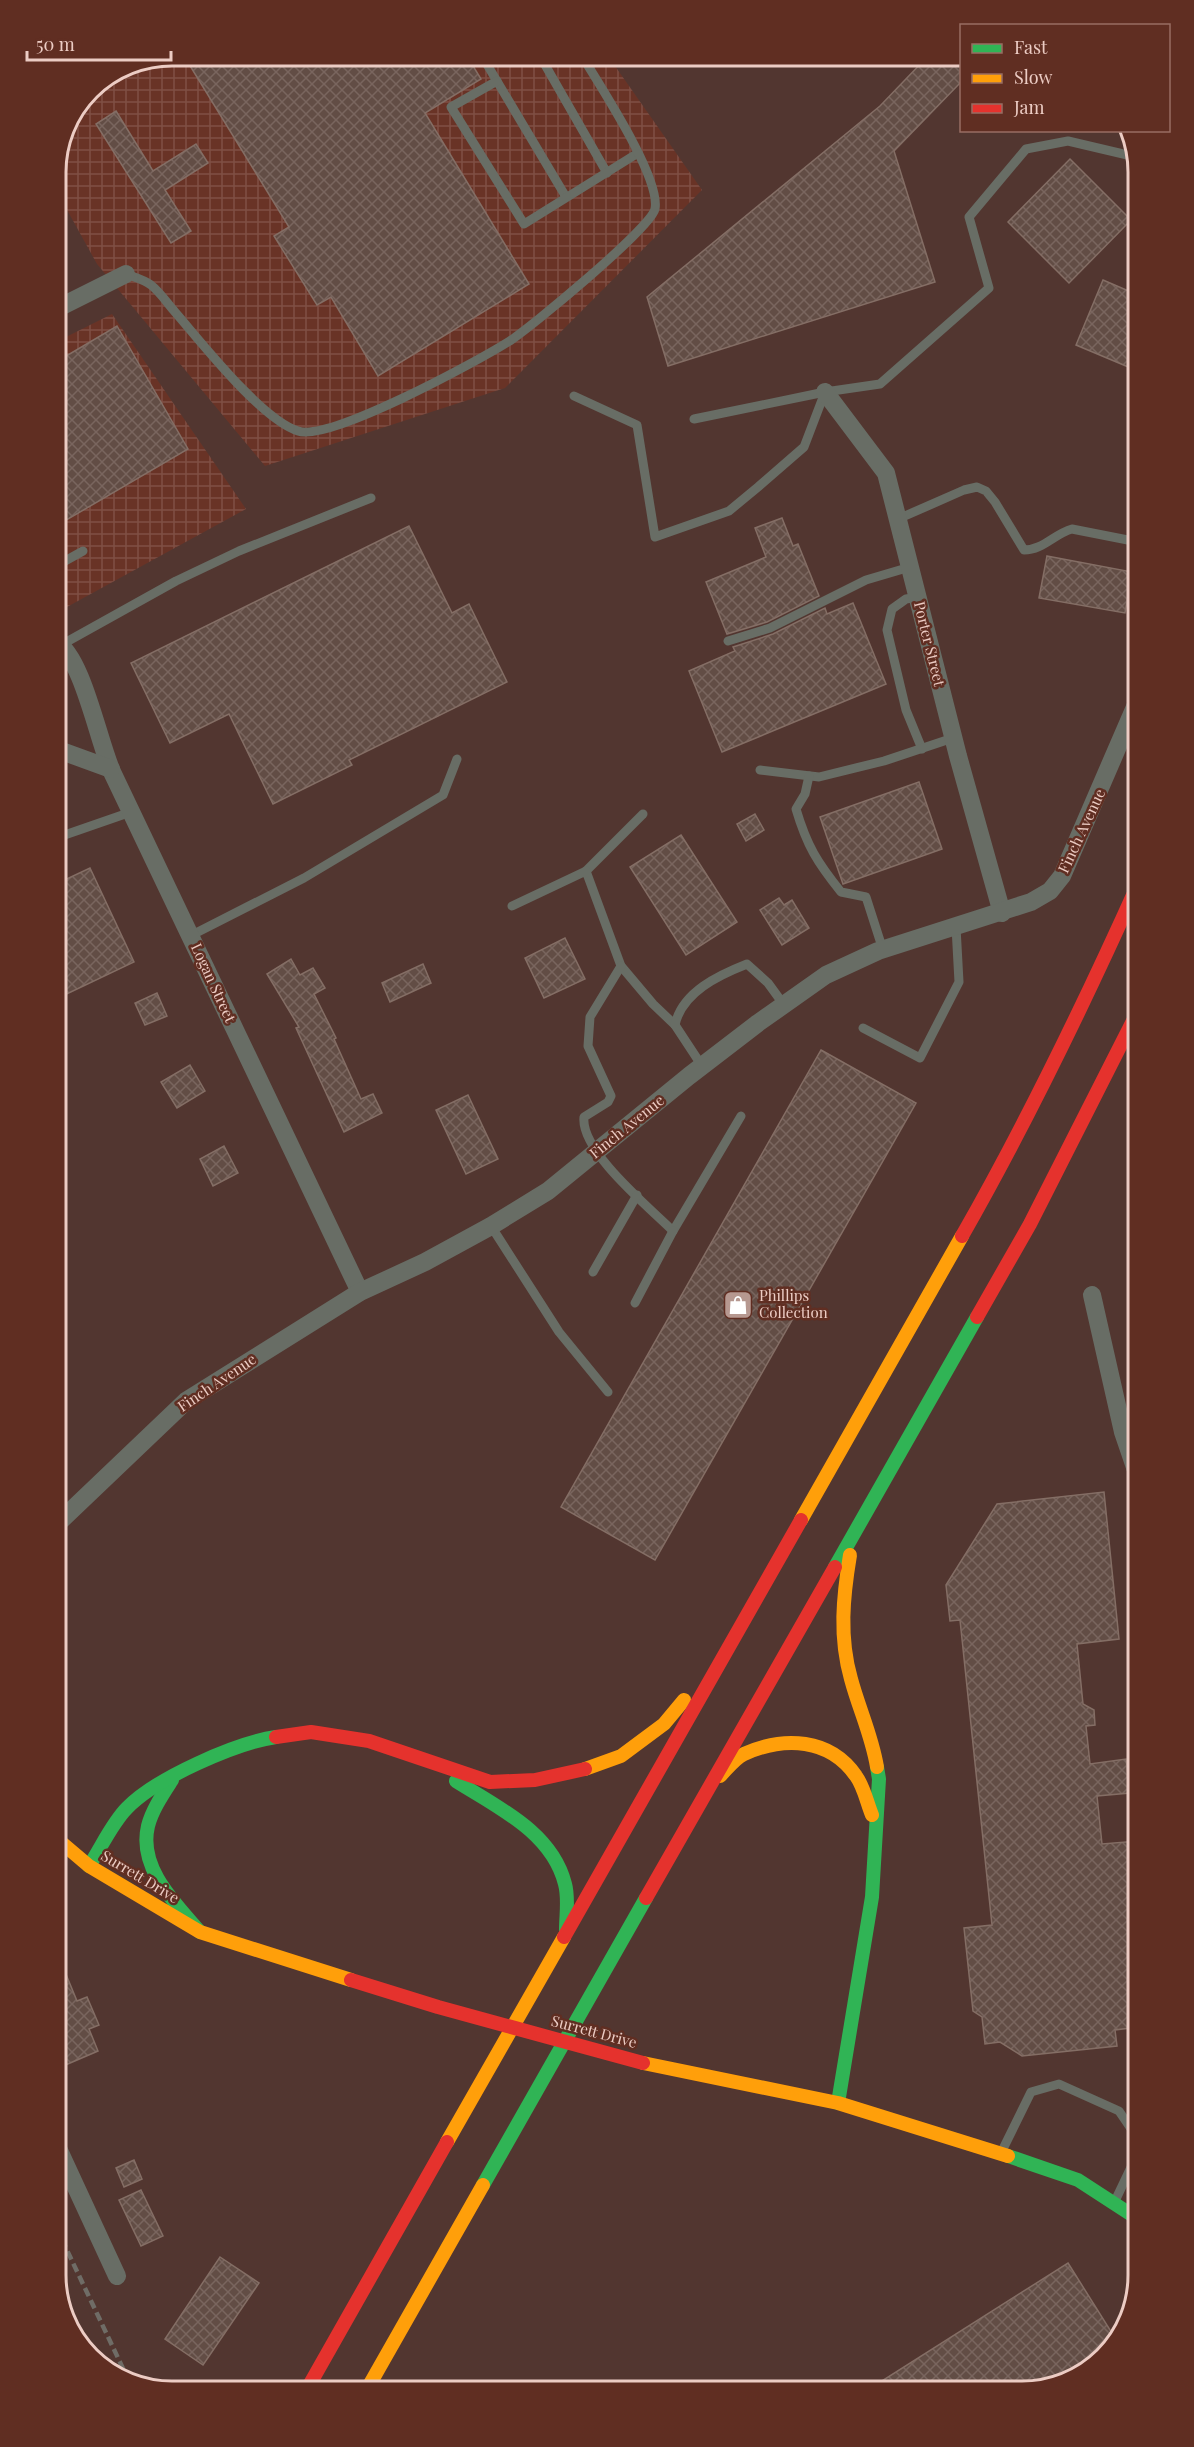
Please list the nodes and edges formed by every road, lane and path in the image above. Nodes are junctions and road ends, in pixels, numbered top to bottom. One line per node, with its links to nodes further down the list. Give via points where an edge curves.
1 (488, 66): 4 (lane)
2 (546, 66): 7 (lane)
3 (588, 66): 5 (lane)
4 (497, 81): 8 (lane); 8 (lane, via 452,107 524,224)
5 (638, 153): 7 (lane); 9 (lane, via 653,185 655,210 619,249 509,342 372,413 324,430 300,432 282,424 242,388 151,285)
6 (1127, 155): 11 (lane, via 1068,141 1026,149 969,217 989,288 880,384)
7 (607, 172): 8 (lane)
8 (566, 197)
9 (126, 274): 10 (street)
10 (66, 304)
11 (825, 392): 12 (lane, via 804,447 758,487 729,511 655,537 637,425); 13 (lane); 15 (street, Porter Street, via 886,473)
12 (574, 396)
13 (694, 419)
14 (371, 498): 21 (lane, via 239,551)
15 (898, 519): 16 (lane, via 977,487 995,502 1024,550 1034,550 1072,529); 19 (street, Porter Street)
16 (1128, 540)
17 (83, 551): 18 (lane)
18 (66, 560)
19 (910, 567): 20 (street, Porter Street); 22 (lane, via 866,580 771,628)
20 (918, 597): 25 (street, Porter Street); 26 (lane, via 906,599 892,609 887,630 906,710)
21 (66, 640)
22 (728, 641)
23 (66, 655): 29 (street, Logan Street, via 77,670)
24 (1128, 723): 38 (street, Finch Avenue, via 1062,876 1050,891)
25 (953, 738): 26 (lane); 38 (street, Porter Street)
26 (922, 749): 31 (lane, via 819,777)
27 (66, 753): 29 (street)
28 (457, 759): 40 (lane, via 442,795 304,878)
29 (111, 769): 32 (street, Logan Street)
30 (760, 770): 31 (lane)
31 (809, 776): 41 (lane, via 796,809 806,840 817,862 841,892 866,897)
32 (131, 812): 34 (lane); 40 (street, Logan Street)
33 (643, 814): 35 (lane)
34 (66, 835)
35 (586, 871): 36 (lane); 42 (lane)
36 (512, 906)
37 (1128, 906): 61 (main road, via 1007,1157)
38 (1002, 913): 39 (street, Finch Avenue)
39 (956, 927): 41 (street, Finch Avenue); 45 (lane, via 959,982 920,1059)
40 (190, 936): 54 (street, Logan Street)
41 (883, 950): 43 (street, Finch Avenue, via 826,975)
42 (621, 966): 44 (lane); 49 (lane, via 590,1017 588,1046 611,1096 584,1117)
43 (784, 1005): 44 (lane, via 747,964 722,974 695,992 678,1013); 47 (street, Finch Avenue)
44 (675, 1025): 47 (lane)
45 (863, 1028)
46 (1128, 1031): 60 (main road, via 1030,1224)
47 (702, 1066): 49 (street, Finch Avenue)
48 (741, 1116): 52 (lane)
49 (596, 1152): 50 (lane); 51 (street, Finch Avenue, via 548,1191)
50 (637, 1195): 52 (lane); 53 (lane)
51 (491, 1226): 54 (street, Finch Avenue); 57 (lane, via 559,1332)
52 (673, 1231): 56 (lane)
53 (593, 1272)
54 (360, 1292): 59 (street, Finch Avenue, via 186,1401)
55 (1092, 1295): 58 (street)
56 (635, 1303)
57 (608, 1392)
58 (1128, 1447)
59 (66, 1515)
60 (853, 1533): 64 (main road); 65 (main road, via 842,1628 850,1677 873,1743 879,1779)
61 (728, 1648): 62 (main road, via 664,1724 621,1756 535,1780 490,1782); 68 (main road)
62 (424, 1761): 63 (main road, via 369,1742 310,1732 256,1740); 68 (main road, via 530,1829 556,1859 566,1885)
63 (174, 1775): 67 (main road, via 127,1808); 69 (main road, via 148,1825 146,1850 164,1888)
64 (706, 1789): 65 (main road, via 742,1755 775,1744 806,1742 835,1753 856,1777); 79 (main road)
65 (877, 1828): 70 (main road, via 872,1897)
66 (66, 1846): 67 (main road, Surrett Drive)
67 (89, 1866): 69 (main road, Surrett Drive)
68 (566, 1931): 78 (main road)
69 (200, 1932): 70 (main road, Surrett Drive, via 438,2007 640,2062)
70 (838, 2103): 72 (main road, Surrett Drive)
71 (1128, 2124): 72 (lane, via 1119,2111 1059,2084 1031,2092)
72 (1001, 2152): 75 (main road, Surrett Drive, via 1078,2180)
73 (66, 2166): 77 (street)
74 (1128, 2175): 75 (lane)
75 (1114, 2203): 76 (main road, Surrett Drive)
76 (1128, 2212)
77 (117, 2276)
78 (312, 2381)
79 (372, 2381)

